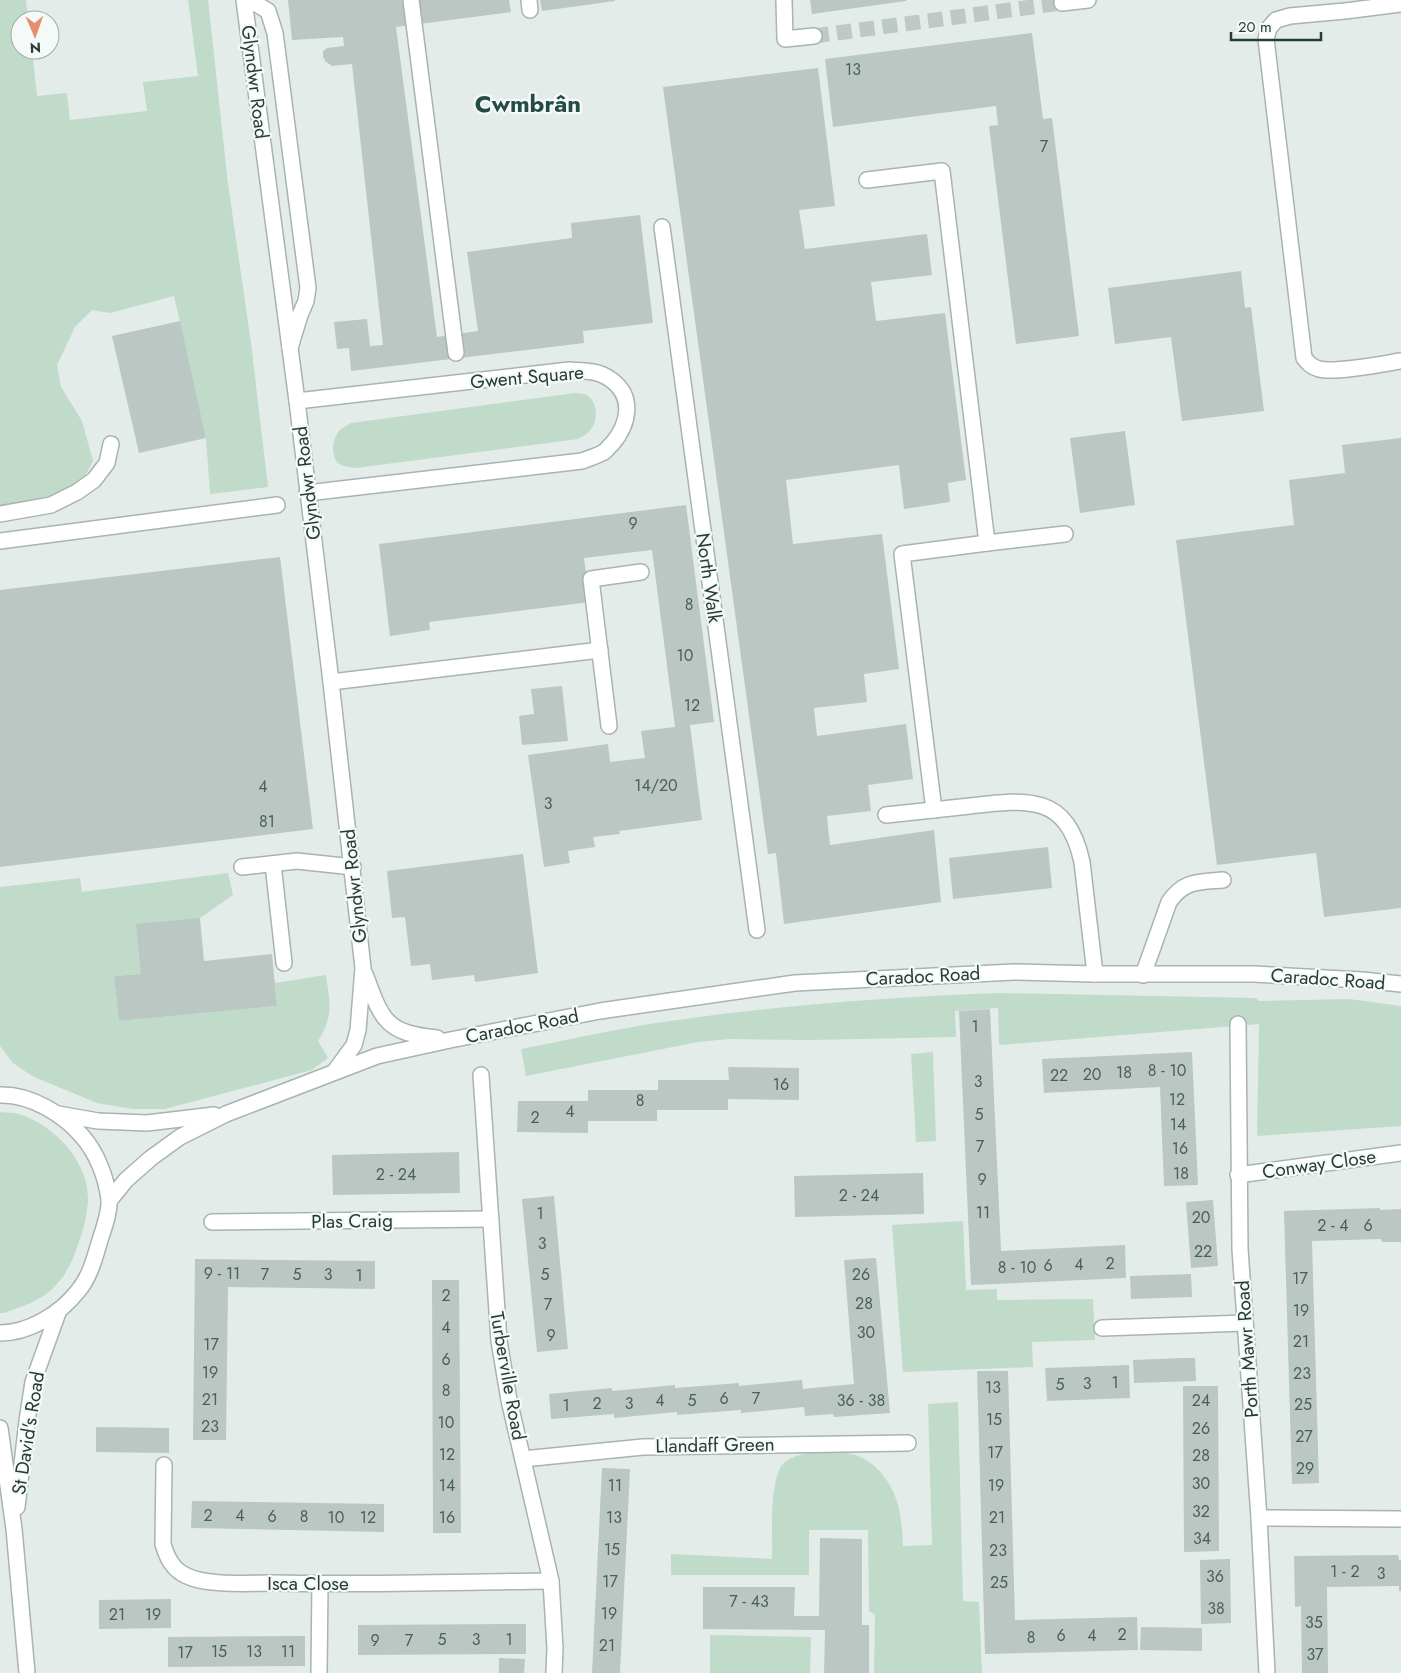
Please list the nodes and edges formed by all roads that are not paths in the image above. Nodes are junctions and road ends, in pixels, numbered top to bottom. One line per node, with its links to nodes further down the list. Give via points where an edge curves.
1 (244, 0): 11 (street, Glyndwr Road)
2 (250, 0): 11 (street, via 268,12 275,33 307,278 306,301)
3 (411, 0): 12 (street)
4 (784, 0): 8 (street, via 785,39)
5 (1088, 0): 6 (street)
6 (1062, 3)
7 (1401, 4): 13 (street, via 1290,16 1276,20 1266,39 1304,358 1321,370)
8 (814, 36)
9 (867, 180): 21 (street, via 942,171)
10 (662, 227): 32 (street, North Walk)
11 (290, 348): 14 (street, Glyndwr Road)
12 (456, 353)
13 (1401, 361)
14 (297, 401): 16 (street, Glyndwr Road); 16 (street, Gwent Square, via 569,370 592,371 610,379 624,392 627,407 625,423 618,437 604,452 582,461)
15 (111, 444): 18 (street, via 107,463 94,480 77,492 51,505)
16 (307, 493): 24 (street, Glyndwr Road)
17 (277, 505): 20 (street)
18 (0, 514)
19 (1065, 534): 21 (street)
20 (0, 541)
21 (987, 543): 26 (street, via 902,554)
22 (641, 572): 23 (street, via 591,578)
23 (600, 650): 24 (street); 25 (street)
24 (331, 682): 30 (street, Glyndwr Road)
25 (609, 726)
26 (934, 810): 27 (street); 35 (street, via 1027,802 1045,807 1066,822 1074,834 1082,862)
27 (886, 815)
28 (273, 864): 29 (street); 30 (street, via 297,861); 33 (street)
29 (242, 867)
30 (353, 867): 34 (street, Glyndwr Road)
31 (1223, 880): 36 (street, via 1194,882 1174,894 1168,902)
32 (757, 930)
33 (284, 963)
34 (363, 968): 39 (street, Caradoc Road, via 378,1009 388,1022 408,1033); 40 (street, via 354,1045)
35 (1095, 974): 36 (street, Caradoc Road); 39 (street, Caradoc Road, via 1014,972 795,983 600,1011)
36 (1143, 975): 37 (street, Caradoc Road, via 1254,974)
37 (1401, 984)
38 (1238, 1024): 46 (street, Porth Mawr Road)
39 (450, 1040): 40 (street, Caradoc Road, via 377,1056)
40 (334, 1072): 44 (street, Caradoc Road)
41 (481, 1075): 48 (street, Turberville Road)
42 (2, 1091): 43 (street, St David's Road)
43 (57, 1114): 44 (street, Caradoc Road, via 98,1121 147,1123); 47 (street, St David's Road, via 83,1137 101,1167)
44 (226, 1114): 47 (street, Caradoc Road, via 180,1137 151,1158 126,1180)
45 (1401, 1153): 46 (street, Conway Close)
46 (1238, 1175): 51 (street, Porth Mawr Road)
47 (109, 1201): 50 (street, St David's Road, via 91,1270 79,1291)
48 (491, 1219): 49 (street, Plas Craig); 56 (street, Turberville Road, via 503,1370)
49 (212, 1222)
50 (59, 1310): 53 (street, St David's Road, via 32,1327); 60 (street, St David's Road, via 33,1382)
51 (1245, 1323): 52 (street); 58 (street, Porth Mawr Road)
52 (1102, 1328)
53 (0, 1333)
54 (0, 1428): 60 (street, St David's Road)
55 (908, 1443): 56 (street, Llandaff Green, via 643,1447)
56 (523, 1459): 61 (street, Turberville Road)
57 (164, 1465): 62 (street, Isca Close, via 163,1544 166,1555 178,1570 196,1579 217,1582)
58 (1258, 1518): 59 (street); 66 (street, Porth Mawr Road)
59 (1401, 1519)
60 (14, 1529): 63 (street, St David's Road)
61 (551, 1581): 62 (street, Isca Close); 65 (street, Turberville Road)
62 (320, 1584): 64 (street)
63 (27, 1673)
64 (319, 1673)
65 (554, 1673)
66 (1267, 1673)

